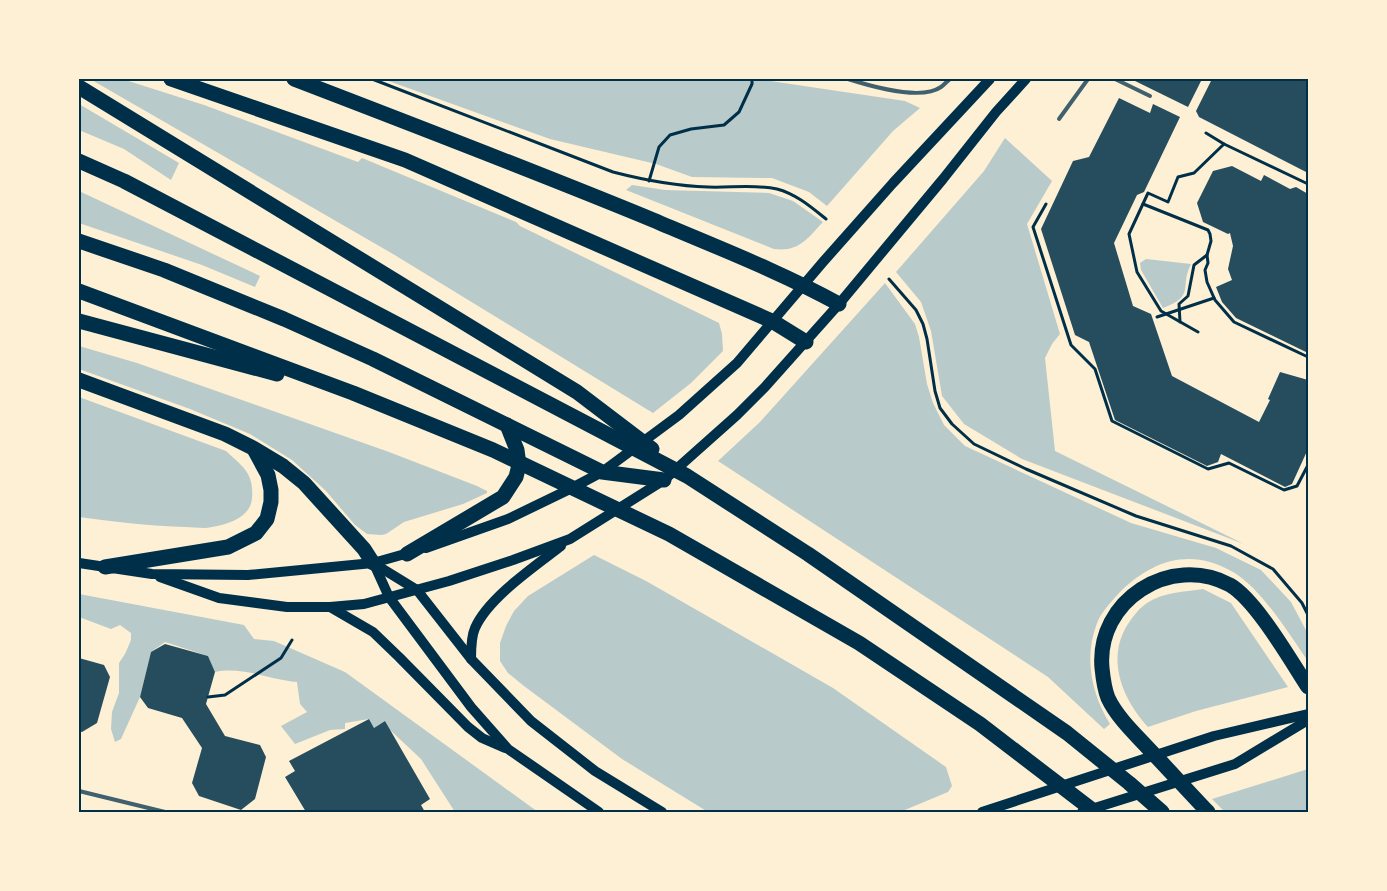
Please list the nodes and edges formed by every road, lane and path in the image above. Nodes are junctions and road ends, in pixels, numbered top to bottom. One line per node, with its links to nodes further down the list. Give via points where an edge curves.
1 (171, 79): 31 (highway, via 405,160)
2 (294, 79): 25 (highway, via 597,197)
3 (372, 79): 17 (path, via 613,172)
4 (752, 79): 17 (path, via 738,112 724,124 670,135 659,147)
5 (848, 79): 6 (lane, via 865,85 922,93 940,88)
6 (950, 79)
7 (990, 79): 25 (main road)
8 (1026, 79): 28 (main road)
9 (1088, 79): 13 (lane)
10 (1115, 79): 12 (lane)
11 (79, 88): 42 (highway, via 577,392)
12 (1150, 96)
13 (1059, 119)
14 (1206, 133): 15 (path)
15 (1224, 144): 18 (path); 20 (path, via 1194,173 1178,177 1168,202 1148,193)
16 (79, 161): 42 (highway, via 133,186)
17 (649, 182): 21 (path, via 777,189 796,196)
18 (1308, 184)
19 (1046, 204): 40 (path, via 1034,227 1071,345 1095,369 1112,421 1208,469 1229,462 1284,490 1297,486)
20 (1143, 204): 23 (path, via 1208,230 1211,241); 32 (path, via 1129,234 1137,272 1161,311)
21 (826, 219)
22 (79, 241): 38 (highway, via 164,270 284,318)
23 (1207, 255): 27 (path, via 1205,270); 32 (path, via 1194,265 1188,296 1179,304)
24 (889, 279): 55 (path, via 916,310 923,324 940,408 974,444 1136,516 1231,546 1272,569 1302,603)
25 (804, 284): 28 (highway); 31 (main road)
26 (79, 291): 37 (highway)
27 (1214, 298): 29 (path); 35 (path, via 1234,322)
28 (839, 304): 34 (main road)
29 (1157, 317)
30 (79, 321): 37 (highway)
31 (772, 321): 34 (highway); 41 (main road, via 737,363 679,414)
32 (1180, 322): 33 (path)
33 (1198, 332)
34 (806, 342): 44 (main road, via 765,387)
35 (1308, 357)
36 (79, 380): 39 (highway, via 225,434)
37 (353, 393): 69 (highway, via 493,450 678,539 859,643 980,724)
38 (507, 425): 41 (highway); 47 (highway, via 517,450 518,466 516,477 503,497)
39 (253, 448): 49 (highway, via 304,483); 50 (highway, via 268,475 271,490 267,519 256,533 228,547)
40 (1308, 465)
41 (602, 472): 44 (highway); 47 (main road, via 508,519)
42 (688, 476): 70 (highway, via 816,559 1067,733)
43 (1308, 479): 45 (path)
44 (664, 480): 46 (main road)
45 (1308, 493)
46 (570, 539): 52 (main road); 57 (main road, via 512,585 482,615 474,629)
47 (407, 554): 49 (main road)
48 (79, 563): 50 (main road)
49 (373, 563): 51 (main road, via 248,575); 52 (main road); 53 (main road)
50 (104, 567): 51 (main road)
51 (152, 574): 54 (main road, via 218,598 287,607)
52 (417, 590): 53 (main road); 57 (main road)
53 (389, 597): 54 (main road, via 364,604); 62 (main road, via 471,707)
54 (330, 607): 62 (main road, via 373,632 468,727 482,738)
55 (1308, 615)
56 (292, 640): 59 (path, via 282,658 225,695)
57 (471, 659): 66 (main road, via 531,721 595,771)
58 (1308, 687): 71 (highway, via 1244,596 1215,578 1183,574 1160,579 1138,590 1122,608 1103,643 1101,663 1108,698 1130,729)
59 (208, 697)
60 (1308, 714): 67 (main road, via 1214,736)
61 (1308, 720): 68 (main road, via 1235,764)
62 (508, 749): 65 (main road)
63 (79, 791): 64 (lane)
64 (165, 812)
65 (599, 812)
66 (662, 812)
67 (982, 812)
68 (1082, 812)
69 (1095, 812)
70 (1162, 812)
71 (1208, 812)

